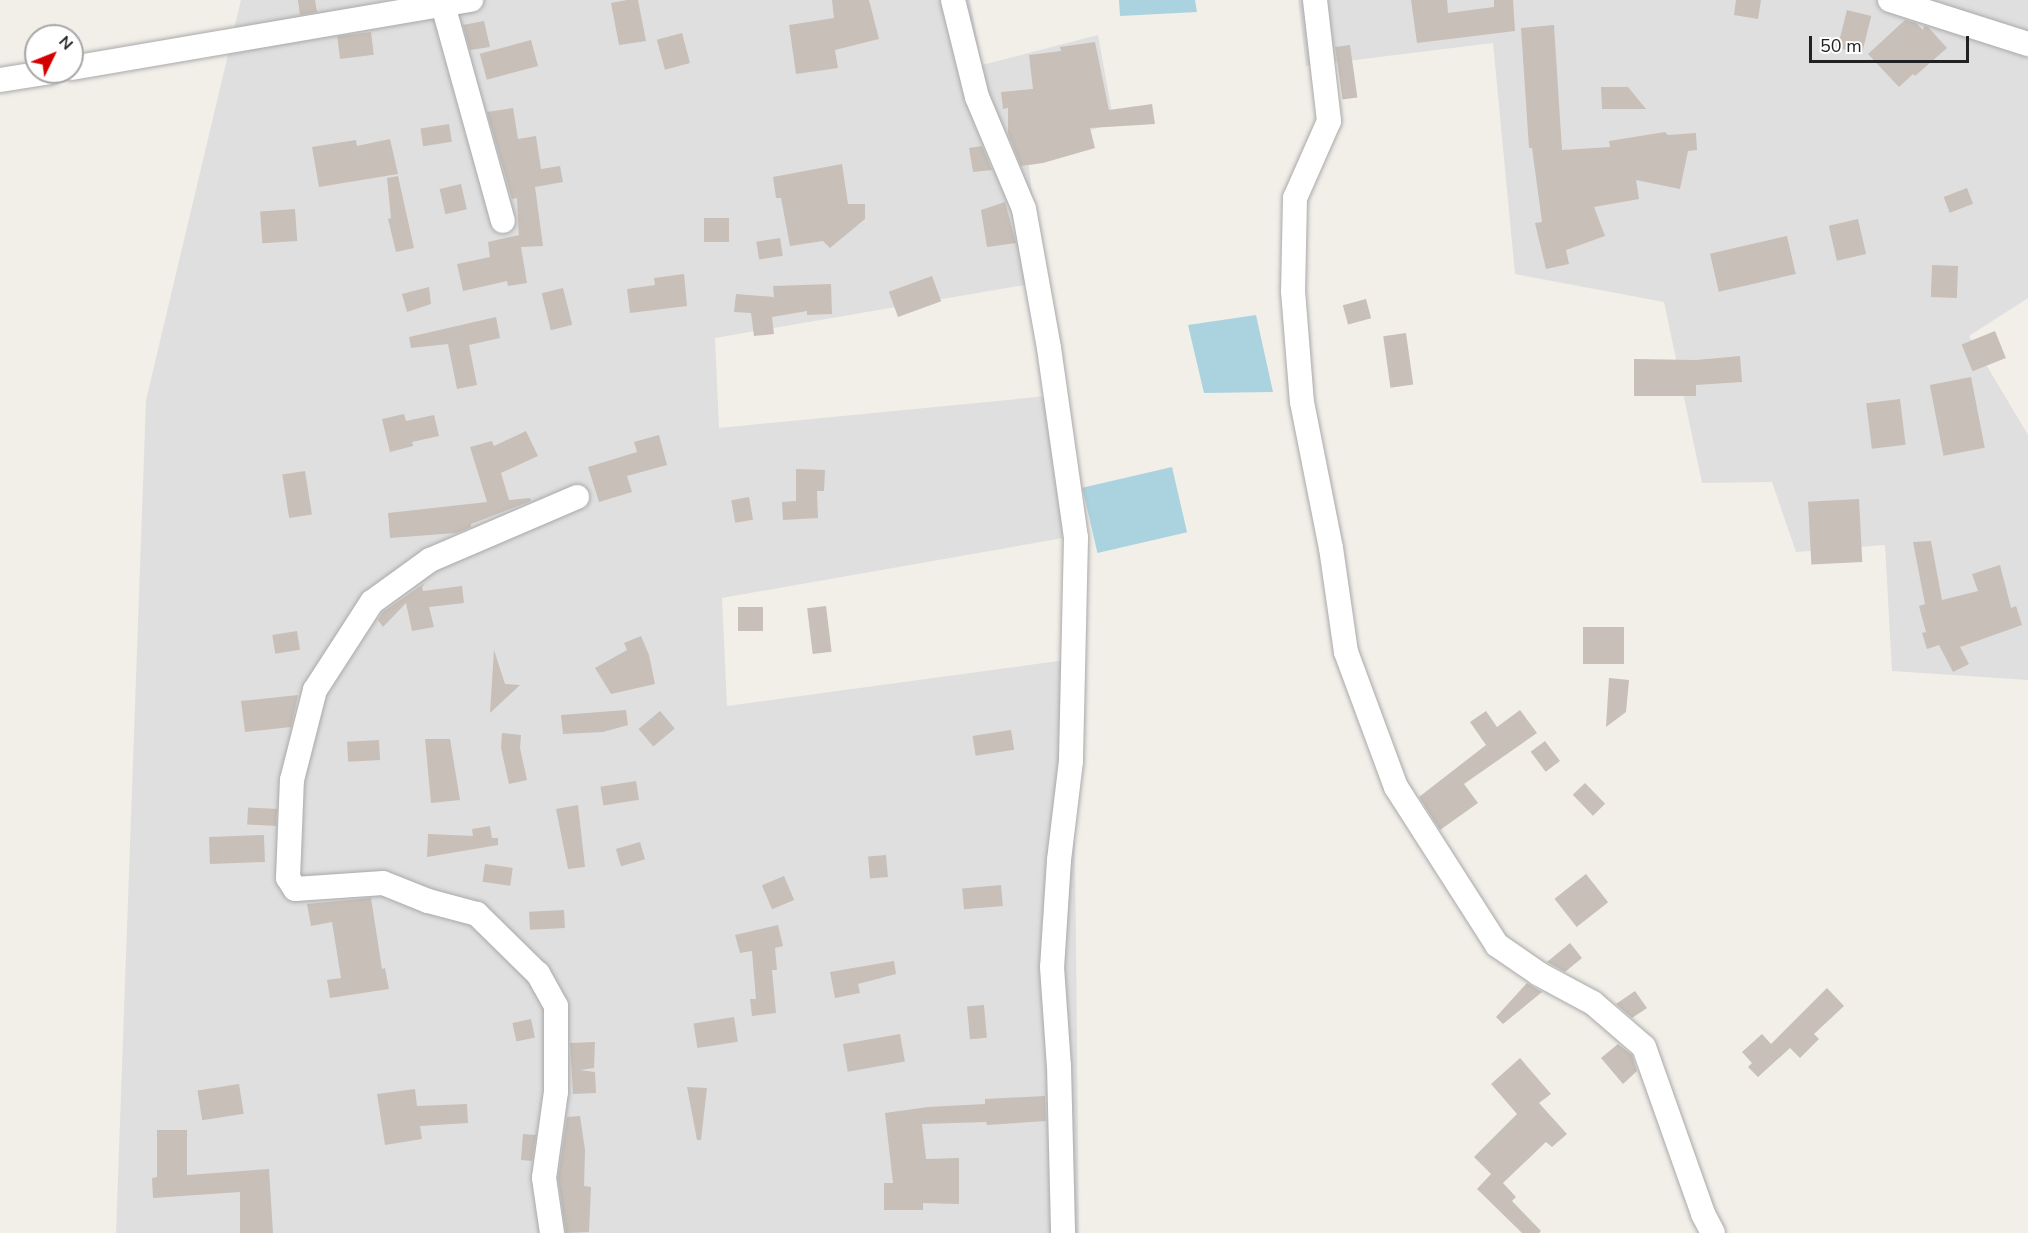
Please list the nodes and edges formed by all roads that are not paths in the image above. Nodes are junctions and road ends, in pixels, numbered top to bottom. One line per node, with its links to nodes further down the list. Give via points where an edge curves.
1 (471, 0): 5 (street)
2 (953, 0): 13 (street, via 977,97 1024,209 1076,538 1071,761 1052,967)
3 (1315, 0): 14 (street, via 1329,121 1294,198 1293,291 1302,402 1331,548 1346,652 1396,787 1497,945 1539,974 1593,1003 1644,1047)
4 (1890, 0): 6 (street)
5 (443, 5): 7 (street); 10 (street)
6 (2028, 44)
7 (84, 66)
8 (24, 76): 9 (street)
9 (0, 80)
10 (503, 221)
11 (577, 497): 12 (street, via 430,560 372,602 315,690 292,780 288,878 295,889 383,883 477,914 538,974 556,1006 556,1092 544,1178)
12 (552, 1233)
13 (1063, 1233)
14 (1713, 1233)

